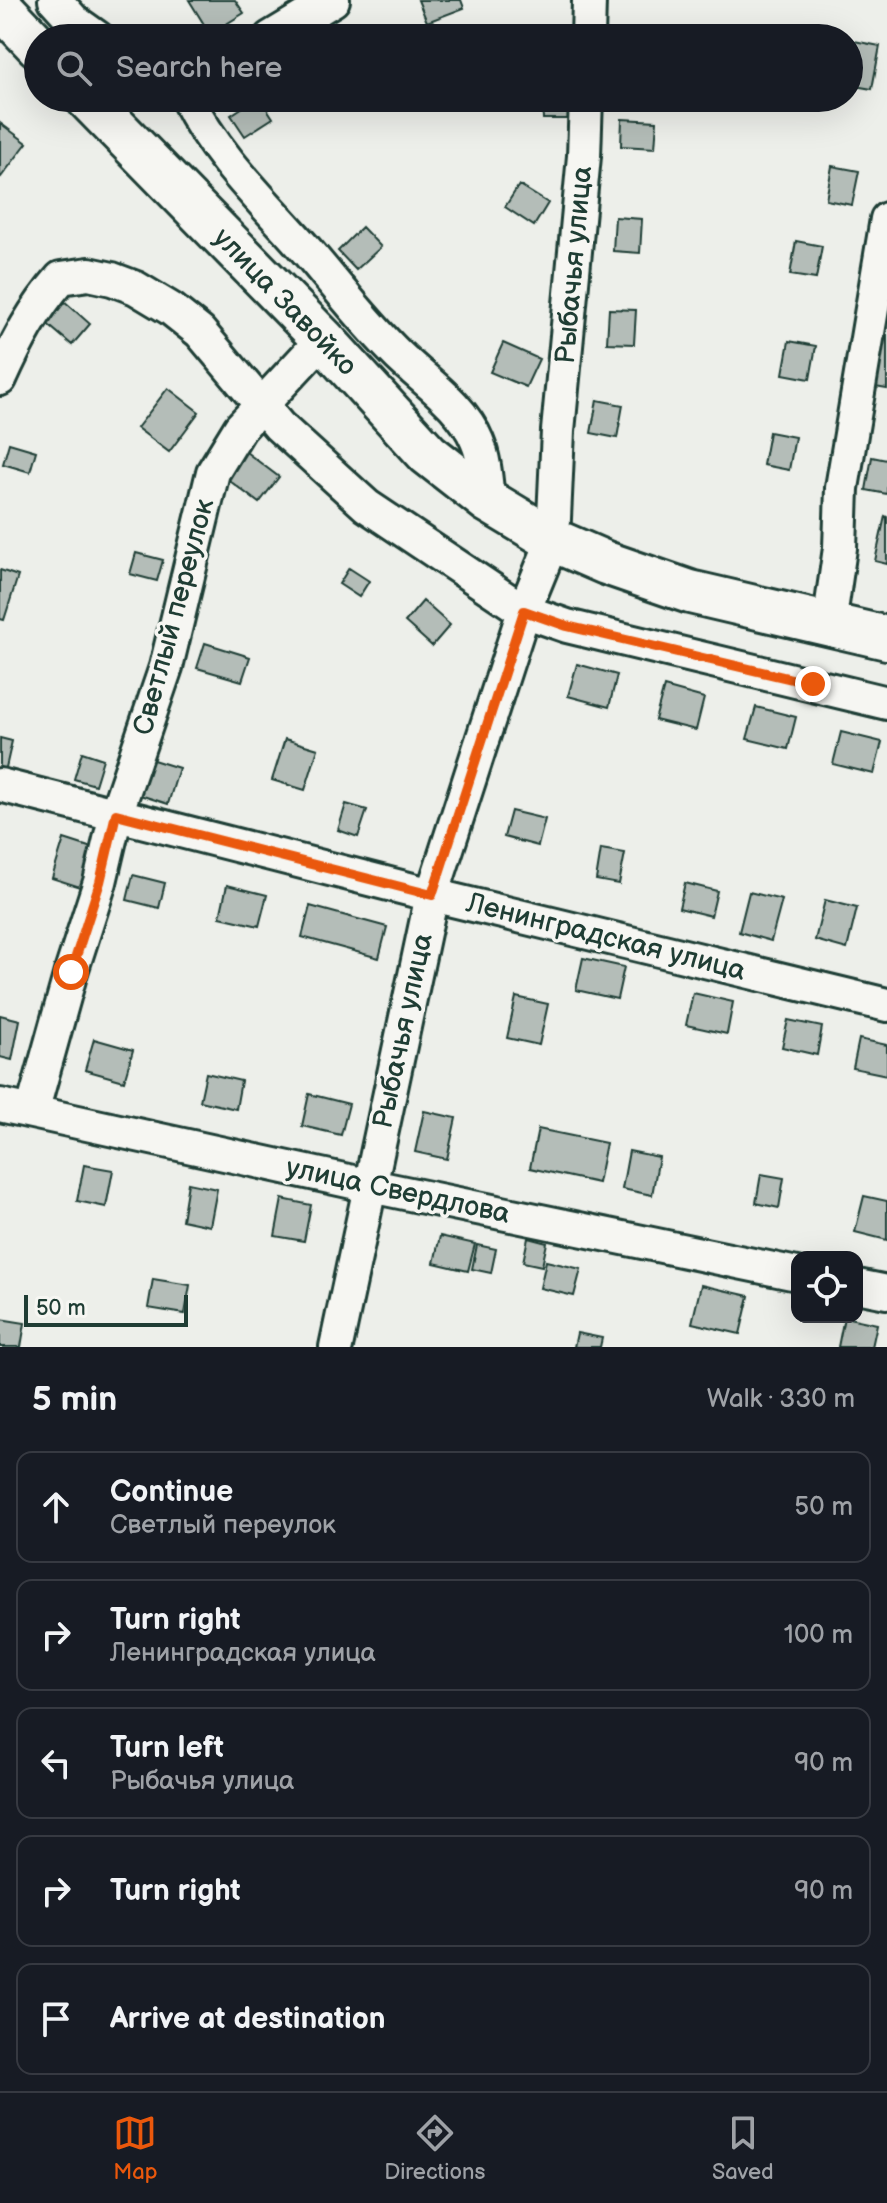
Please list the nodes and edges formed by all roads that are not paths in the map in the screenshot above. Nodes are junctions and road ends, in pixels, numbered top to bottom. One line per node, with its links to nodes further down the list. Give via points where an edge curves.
1 (55, 0): 5 (street)
2 (333, 0): 6 (street)
3 (589, 0): 7 (street)
4 (0, 6): 8 (main road)
5 (78, 24)
6 (293, 24)
7 (588, 24)
8 (24, 31)
9 (101, 112): 13 (main road, улица Завойко)
10 (194, 112): 16 (street, via 231,165 399,356 468,426 486,472)
11 (586, 112): 17 (street, Рыбачья улица)
12 (887, 219): 19 (street, via 842,488)
13 (323, 339): 15 (street, Светлый переулок); 16 (main road, улица Завойко, via 428,454)
14 (0, 379): 15 (street, via 40,302 61,278 89,274 136,288 171,309 200,332)
15 (261, 404): 18 (street, via 367,506); 23 (street, Светлый переулок, via 213,472 166,667)
16 (488, 501): 17 (main road, улица Завойко)
17 (553, 540): 18 (street, Рыбачья улица); 19 (main road, улица Завойко, via 690,592)
18 (524, 611): 21 (street); 24 (street, Рыбачья улица)
19 (829, 625): 20 (main road)
20 (887, 638)
21 (887, 703)
22 (0, 785): 23 (street, Ленинградская улица)
23 (116, 814): 24 (street, Ленинградская улица); 27 (street, Светлый переулок)
24 (432, 895): 25 (street, Ленинградская улица); 28 (street, Рыбачья улица)
25 (887, 1005)
26 (0, 1105): 27 (street, улица Свердлова)
27 (32, 1112): 28 (street, улица Свердлова)
28 (371, 1186): 29 (street, улица Свердлова); 32 (street, Рыбачья улица)
29 (791, 1273)
30 (863, 1287): 31 (street)
31 (887, 1292)
32 (336, 1347)

